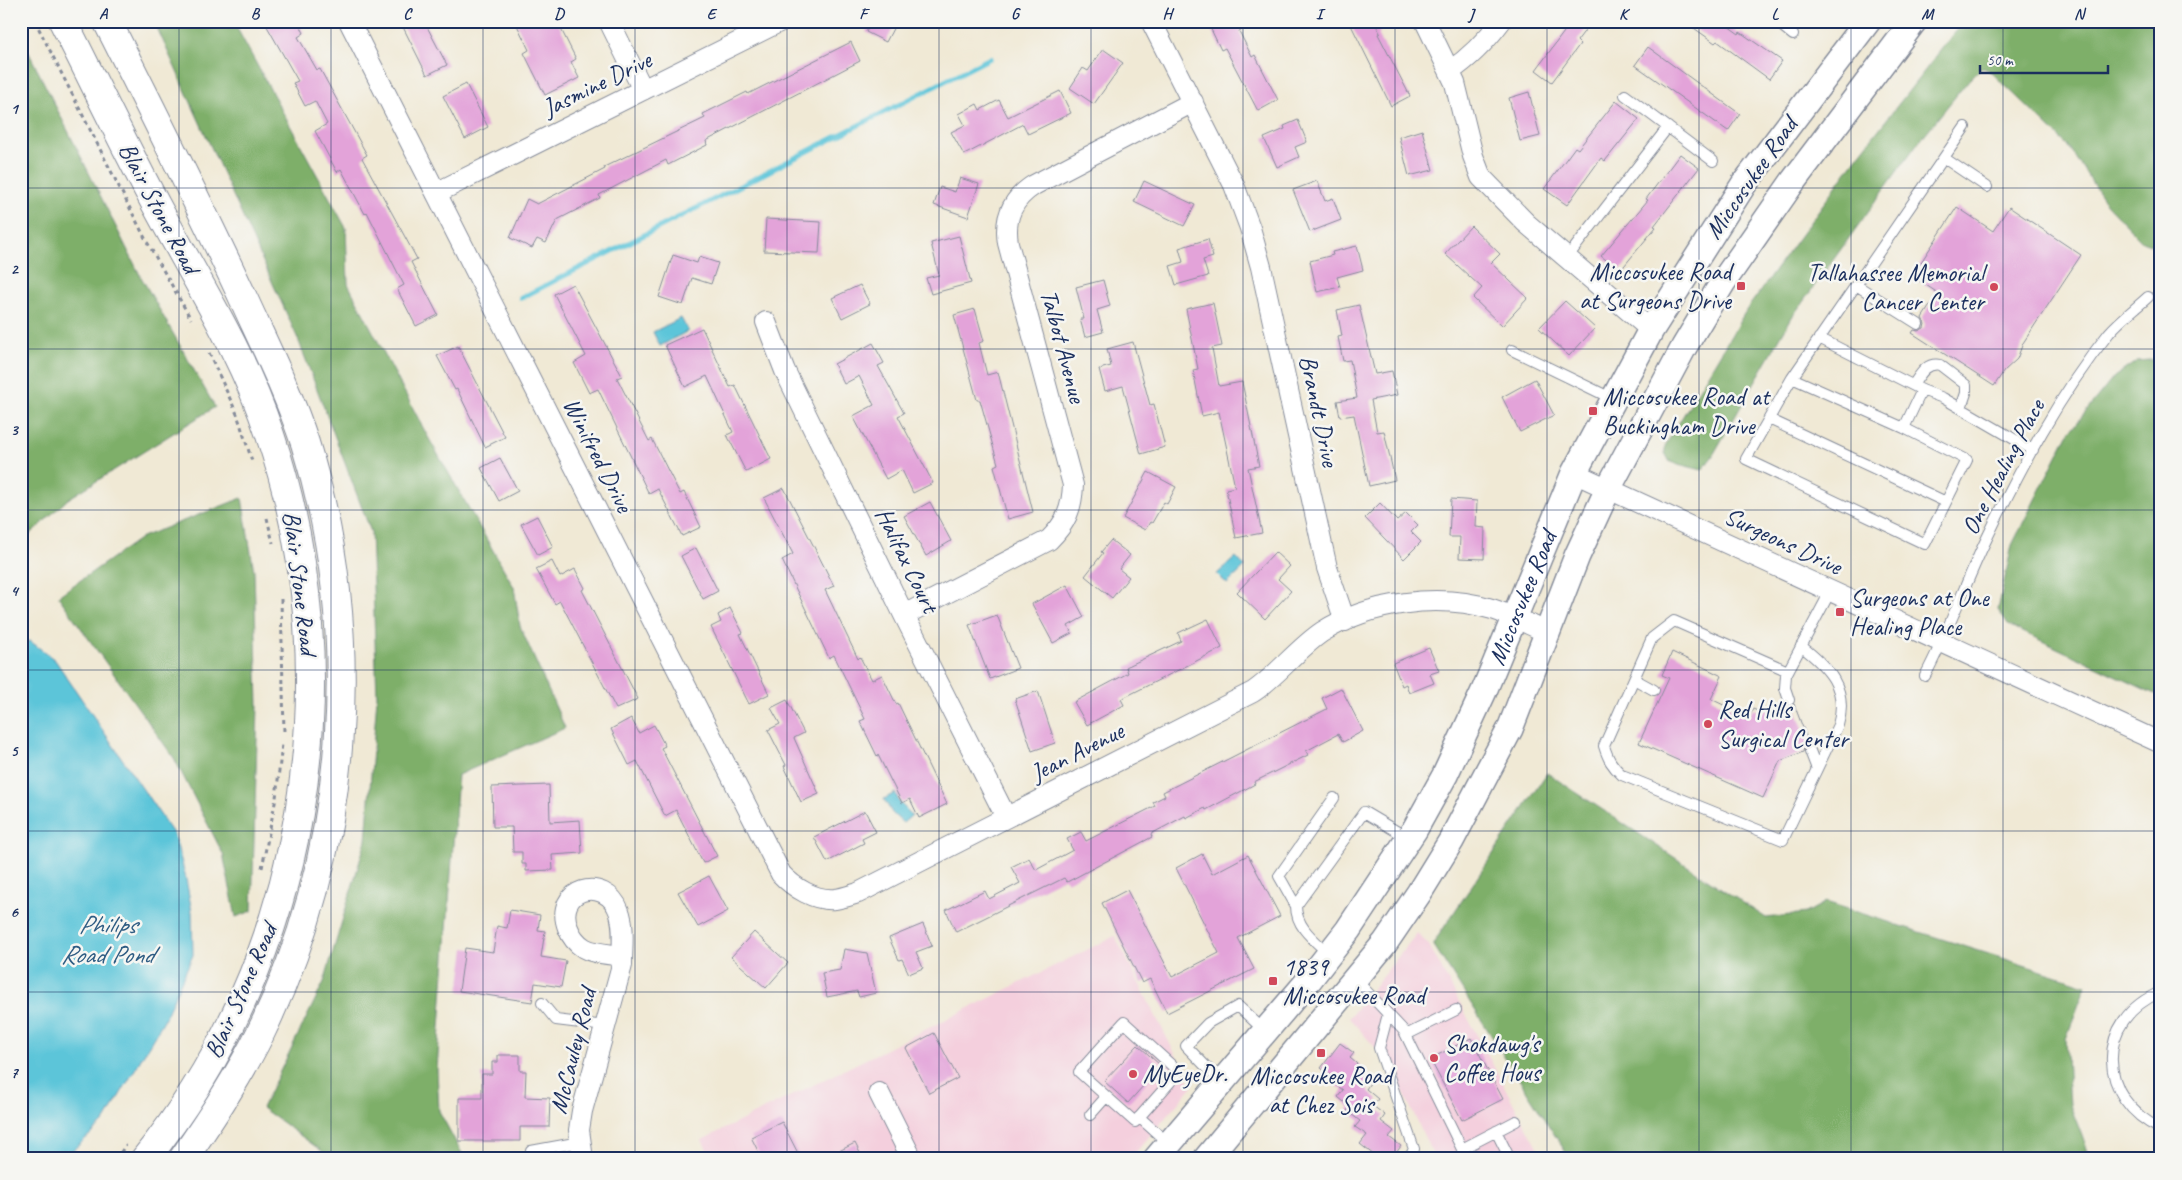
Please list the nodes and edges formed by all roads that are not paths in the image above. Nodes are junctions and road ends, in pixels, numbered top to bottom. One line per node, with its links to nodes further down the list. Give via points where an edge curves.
1 (63, 21): 79 (main road, Blair Stone Road, via 155,203 243,366 270,433 289,495 309,618 309,742 304,791 292,854 275,916 241,1002 213,1059 163,1136)
2 (107, 21): 84 (main road, Blair Stone Road, via 190,185 280,375 305,443 324,519 336,591 340,648 336,772 326,834 306,918 260,1034 214,1115)
3 (349, 21): 22 (street, Winifred Drive)
4 (609, 21): 14 (street)
5 (781, 21): 14 (street, Jasmine Drive)
6 (1151, 21): 16 (street, Brandt Drive)
7 (1425, 21): 13 (street)
8 (1501, 21): 13 (street, via 1482,46)
9 (1776, 21): 12 (lane)
10 (1868, 21): 28 (street, Miccosukee Road, via 1757,166)
11 (1914, 21): 39 (street, Miccosukee Road, via 1794,180 1723,282)
12 (1793, 35)
13 (1450, 71): 23 (street, via 1481,177)
14 (643, 90): 22 (street, Jasmine Drive)
15 (1625, 95): 17 (lane)
16 (1193, 102): 42 (street, Talbot Avenue, via 1034,185 1013,203 1006,230 1008,243 1072,485 1072,500 1061,528 1049,540); 44 (street, Brandt Drive, via 1234,185 1262,267 1327,568)
17 (1668, 127): 20 (lane); 23 (lane)
18 (1965, 127): 19 (lane)
19 (1944, 158): 21 (lane); 24 (lane)
20 (1713, 161)
21 (1987, 186)
22 (436, 193): 59 (street, Winifred Drive, via 781,874 794,887)
23 (1566, 258): 28 (street)
24 (1856, 284): 27 (lane); 29 (lane)
25 (2148, 297): 37 (lane, One Healing Place, via 2110,332)
26 (766, 322): 42 (street, Halifax Court, via 785,371)
27 (1918, 324)
28 (1651, 330): 33 (street, Miccosukee Road)
29 (1819, 338): 31 (lane); 32 (lane)
30 (1512, 350): 33 (lane)
31 (1792, 378): 35 (lane); 36 (lane)
32 (1917, 387): 34 (lane); 34 (lane, via 1926,367 1940,365 1966,385); 36 (lane)
33 (1613, 399): 38 (street, Miccosukee Road)
34 (1961, 408): 37 (lane)
35 (1769, 419): 40 (lane); 40 (lane, via 1746,459 1926,544)
36 (1904, 428): 40 (lane, via 1967,460)
37 (2033, 450): 46 (lane, One Healing Place, via 1987,539)
38 (1574, 473): 39 (street, Surgeons Drive); 43 (street, Miccosukee Road)
39 (1608, 489): 41 (street, Surgeons Drive); 45 (street, Miccosukee Road, via 1577,556)
40 (1946, 502)
41 (1830, 592): 46 (street, Surgeons Drive); 47 (lane)
42 (904, 615): 57 (street, Halifax Court)
43 (1514, 618): 44 (street, via 1492,609 1452,602 1420,602 1389,607); 45 (street); 58 (street, Miccosukee Road, via 1445,775)
44 (1345, 621): 57 (street, Jean Avenue, via 1304,646 1269,681 1253,692)
45 (1549, 633): 63 (street, Miccosukee Road, via 1510,729 1451,841 1385,943)
46 (1944, 641): 49 (lane, One Healing Place); 53 (street, Surgeons Drive)
47 (1801, 646): 48 (lane); 55 (lane, via 1830,671 1842,711)
48 (1788, 671): 50 (lane, via 1674,621 1652,638); 52 (lane, via 1785,688)
49 (1925, 676)
50 (1634, 679): 51 (lane); 55 (lane, via 1604,746 1613,768 1622,775 1783,840)
51 (1654, 690)
52 (1790, 700)
53 (2161, 743)
54 (1810, 750): 55 (lane)
55 (1817, 769)
56 (1334, 798): 60 (lane, via 1279,876)
57 (1006, 817): 59 (street, Jean Avenue, via 858,893 833,900)
58 (1409, 839): 60 (lane, via 1364,812); 61 (street, Miccosukee Road)
59 (816, 897)
60 (1296, 906): 61 (lane, via 1300,925)
61 (1329, 954): 63 (street); 69 (street, Miccosukee Road)
62 (622, 956): 68 (street, McCauley Road)
63 (1356, 980): 67 (lane); 86 (street, Miccosukee Road)
64 (2161, 992): 77 (lane, via 2145,999 2126,1015 2115,1037 2111,1063 2116,1088 2130,1109)
65 (542, 1003): 68 (lane, via 556,1020)
66 (1456, 1010): 70 (lane)
67 (1388, 1014): 70 (lane); 87 (lane, via 1379,1048 1414,1149)
68 (605, 1026): 80 (street, McCauley Road, via 582,1111 579,1130)
69 (1265, 1031): 71 (street, Miccosukee Road); 71 (lane, via 1238,1006 1208,1023 1186,1046)
70 (1406, 1035): 78 (lane, via 1462,1148)
71 (1221, 1082): 82 (street, Miccosukee Road)
72 (879, 1093): 85 (street)
73 (1106, 1097): 74 (lane); 75 (lane, via 1135,1122); 75 (lane, via 1079,1072 1124,1022 1180,1072)
74 (1090, 1115)
75 (1139, 1117): 82 (lane)
76 (1516, 1121): 78 (lane)
77 (2161, 1128)
78 (1496, 1132): 88 (lane)
79 (137, 1149)
80 (581, 1150): 81 (lane)
81 (531, 1151)
82 (1162, 1151)
83 (2161, 1155): 89 (lane)
84 (183, 1159)
85 (912, 1159)
86 (1206, 1159)
87 (1410, 1159)
88 (1510, 1159)
89 (2160, 1159)

